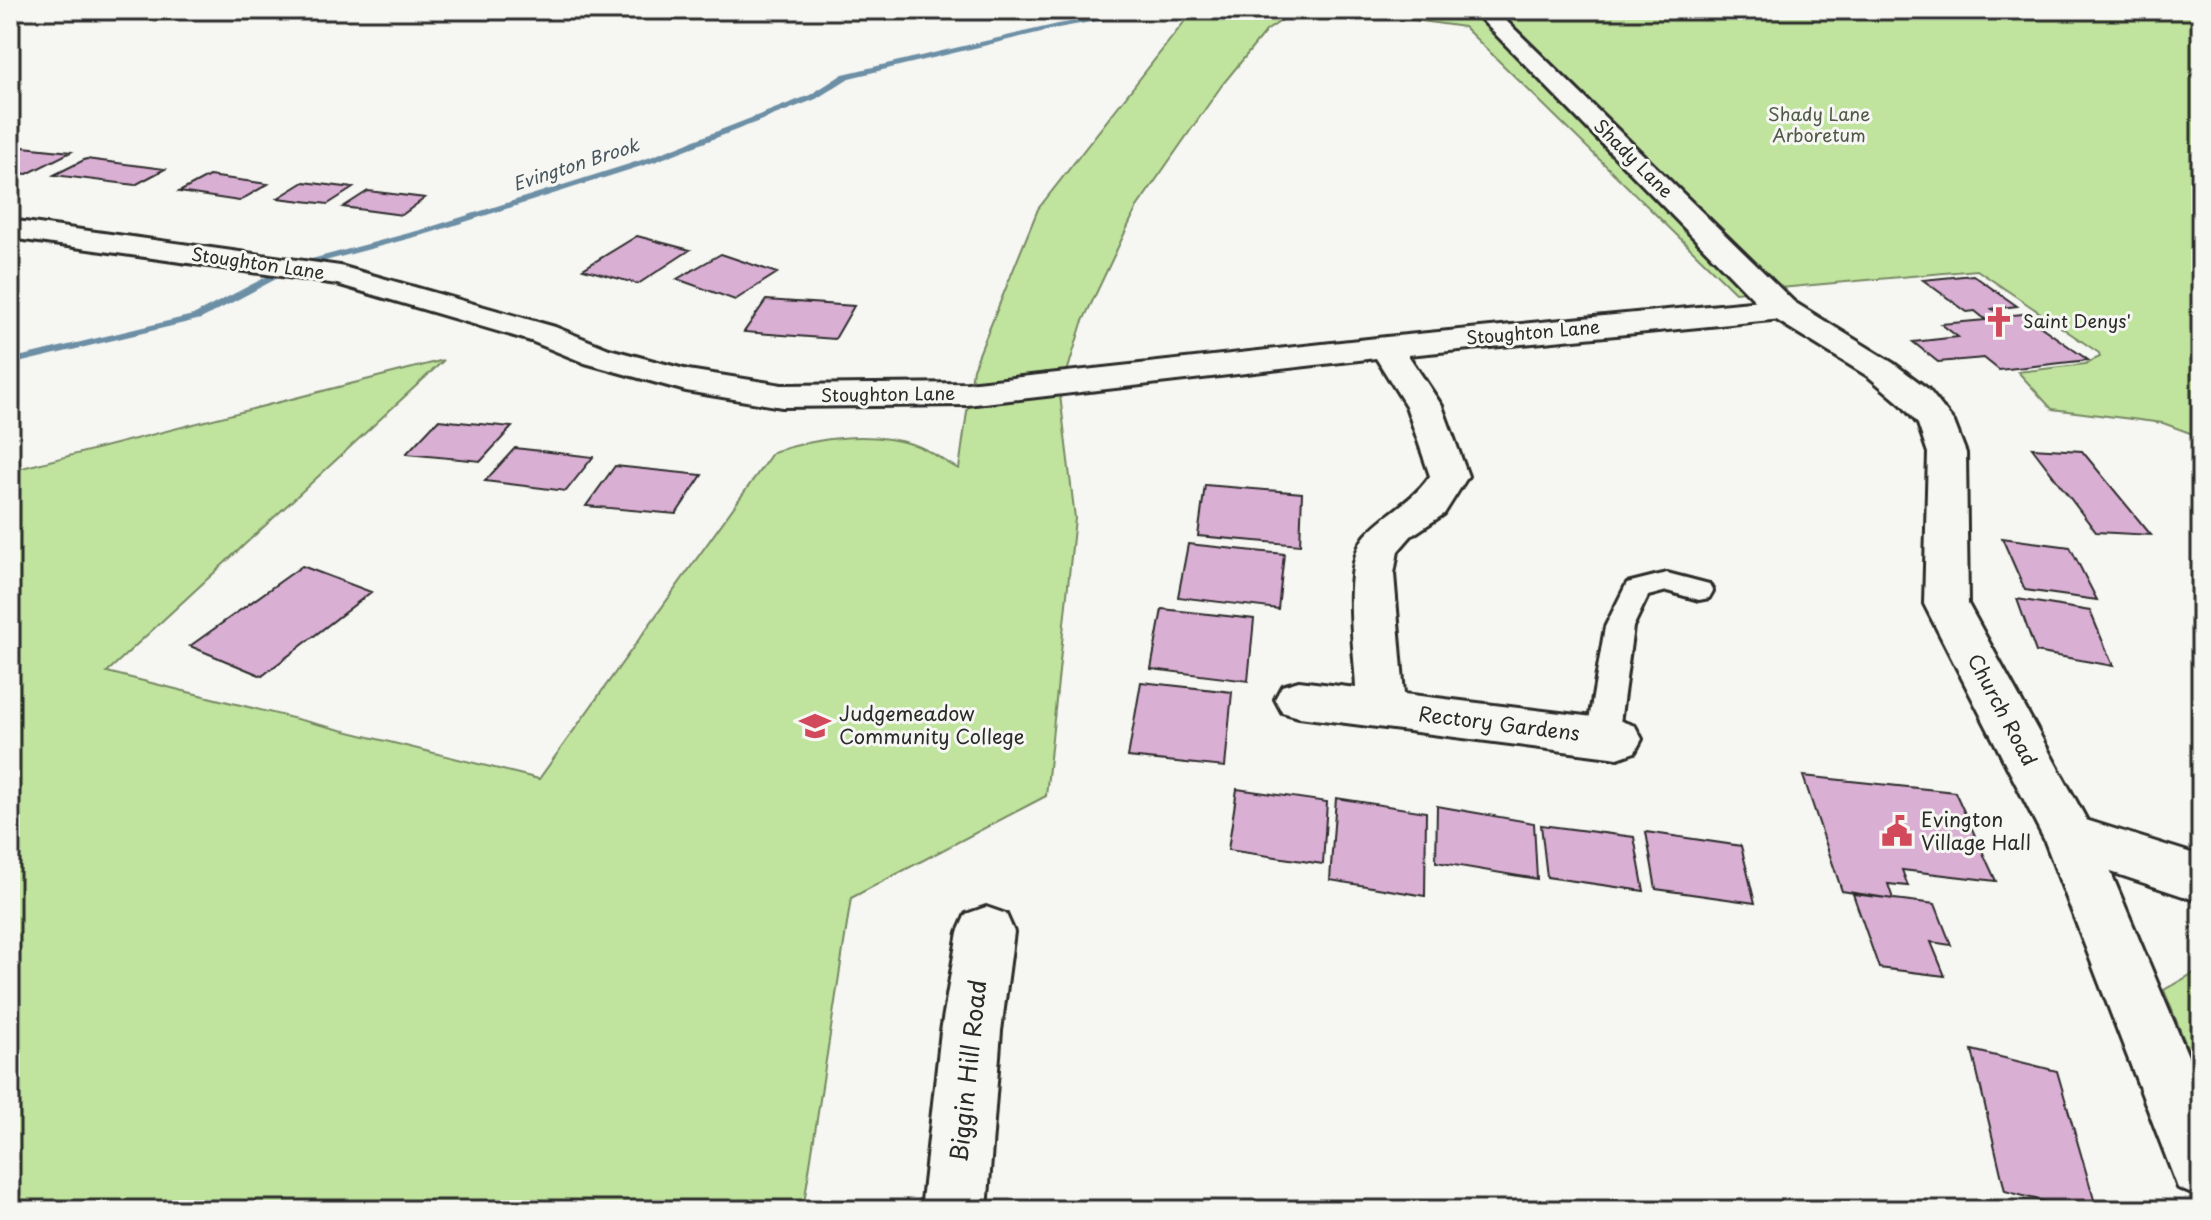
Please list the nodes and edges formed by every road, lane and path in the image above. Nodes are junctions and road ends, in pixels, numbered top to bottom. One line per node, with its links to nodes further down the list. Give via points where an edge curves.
1 (1483, 10): 3 (street, Shady Lane)
2 (10, 229): 4 (street, Stoughton Lane, via 340,275 543,334 597,356 686,380 782,396 967,394)
3 (1782, 309): 4 (street, Stoughton Lane); 9 (street, Church Road, via 1881,370 1936,422 1947,453 1946,604)
4 (1386, 347): 7 (street, via 1424,406 1449,476 1430,505 1397,527 1378,548 1373,574)
5 (1699, 591): 8 (lane, via 1667,582 1637,590 1619,627)
6 (1299, 699): 7 (street, Rectory Gardens)
7 (1381, 709): 8 (street, Rectory Gardens)
8 (1610, 738)
9 (2070, 837): 10 (street); 12 (street, Church Road)
10 (2201, 879)
11 (986, 932): 13 (street, Biggin Hill Road)
12 (2201, 1165)
13 (954, 1210)

